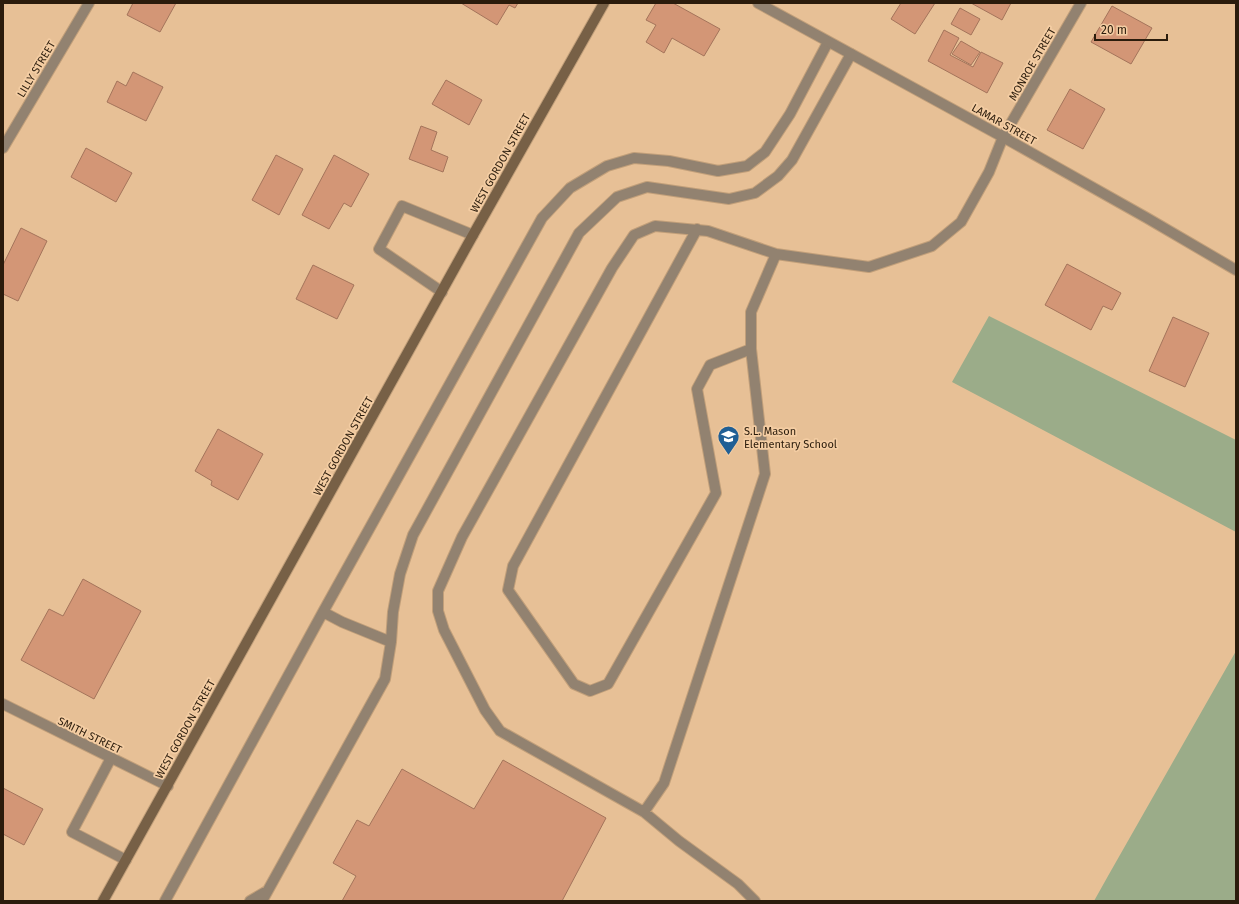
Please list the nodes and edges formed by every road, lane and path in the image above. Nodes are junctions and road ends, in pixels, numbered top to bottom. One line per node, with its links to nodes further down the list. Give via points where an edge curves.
1 (89, 3): 8 (street, LILLY STREET)
2 (604, 3): 10 (street, WEST GORDON STREET)
3 (758, 3): 5 (street, LAMAR STREET)
4 (1081, 3): 7 (street, MONROE STREET)
5 (828, 42): 6 (street, LAMAR STREET); 15 (street, via 790,114 764,152 747,166 718,171 668,161 634,158 607,166 570,188 542,218)
6 (851, 54): 7 (street, LAMAR STREET); 16 (street, via 792,160 778,176 755,193 729,200 647,187 617,197 579,233 413,535 400,574)
7 (1004, 137): 11 (street, MONROE STREET, via 989,172 961,222 932,246 869,267); 12 (street, LAMAR STREET)
8 (3, 148)
9 (697, 229): 11 (street, MONROE STREET); 14 (street, via 513,566 508,590 574,684 590,691 608,684 716,494 697,389 710,365); 20 (street, MONROE STREET, via 655,226 634,235 612,268 466,530 438,591 438,611 444,630 485,710 500,731)
10 (473, 235): 13 (street, WEST GORDON STREET); 13 (street, via 402,206 379,249)
11 (776, 254): 14 (street, via 751,312)
12 (1236, 270)
13 (442, 292): 19 (street, WEST GORDON STREET)
14 (751, 349): 20 (street, via 765,474 664,783)
15 (323, 612): 16 (street); 24 (street)
16 (391, 642): 22 (street, via 385,678)
17 (3, 704): 18 (street, SMITH STREET)
18 (111, 758): 19 (street, SMITH STREET); 21 (street, via 72,832)
19 (168, 786): 21 (street, WEST GORDON STREET)
20 (644, 812): 27 (street, MONROE STREET, via 738,884)
21 (126, 860): 23 (street, WEST GORDON STREET)
22 (268, 890): 25 (street); 26 (street)
23 (103, 901)
24 (165, 901)
25 (250, 901)
26 (262, 901)
27 (755, 901)

